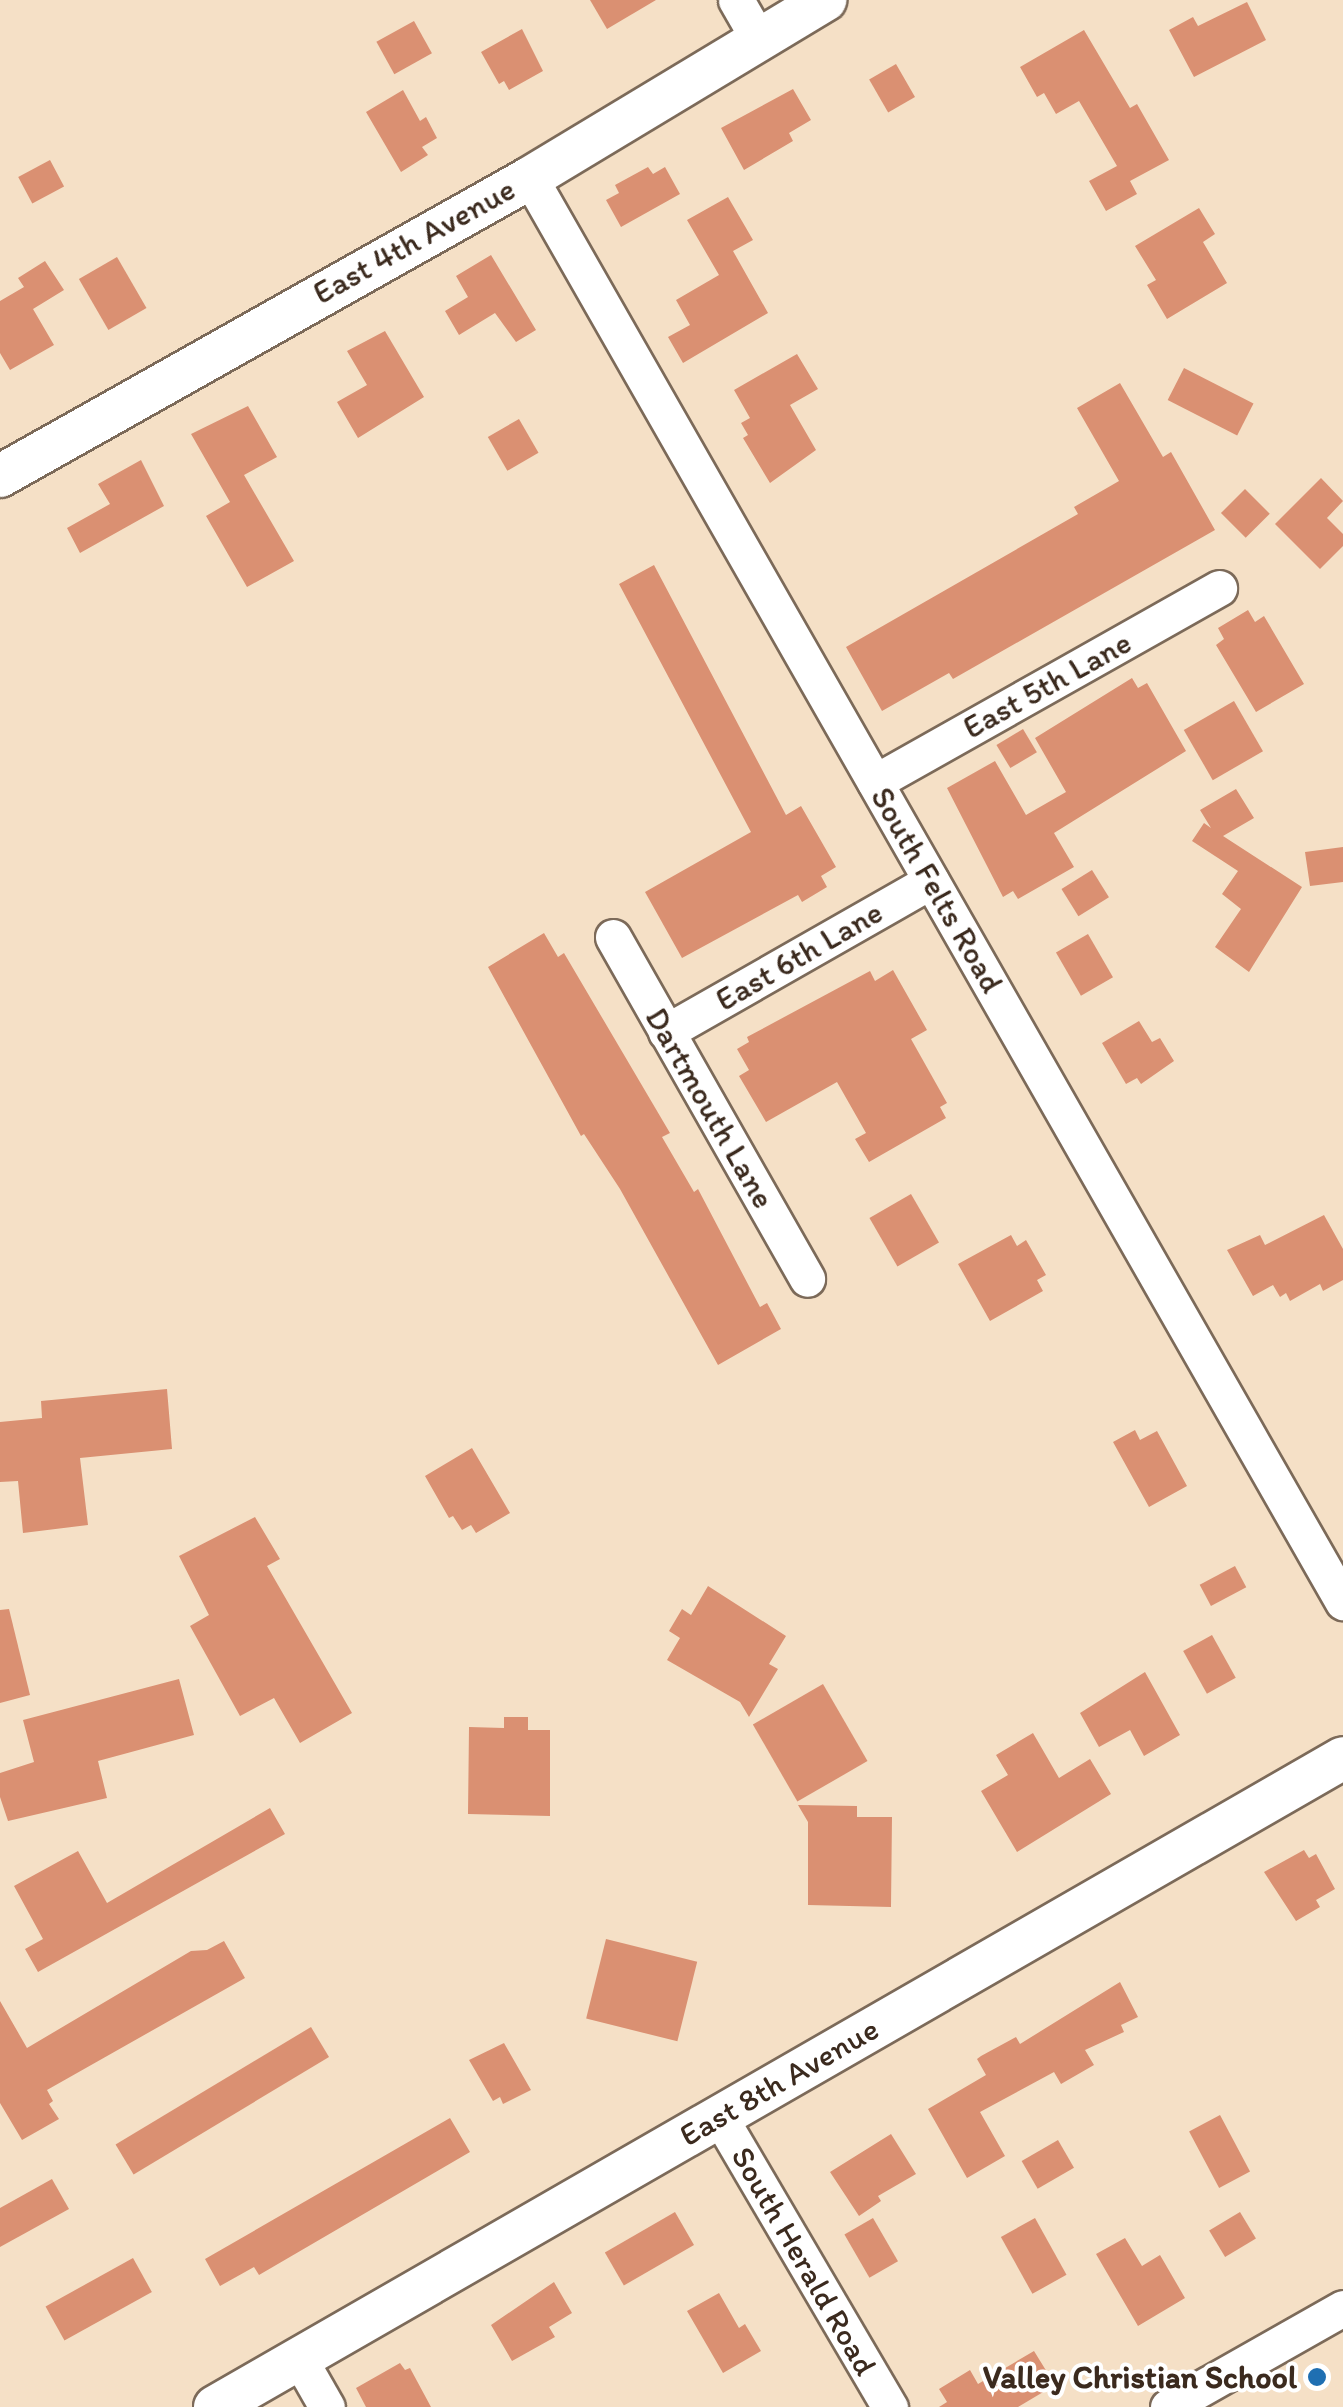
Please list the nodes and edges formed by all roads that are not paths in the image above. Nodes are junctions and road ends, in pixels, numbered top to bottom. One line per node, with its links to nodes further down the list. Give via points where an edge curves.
1 (736, 0): 3 (street)
2 (825, 0): 3 (street, East 4th Avenue)
3 (759, 40): 4 (street, East 4th Avenue)
4 (530, 178): 5 (street, East 4th Avenue); 7 (street, South Felts Road)
5 (0, 476)
6 (1219, 588): 7 (street, East 5th Lane)
7 (875, 782): 8 (street, South Felts Road)
8 (931, 881): 10 (street, East 6th Lane); 12 (street, South Felts Road)
9 (613, 937): 10 (street, Dartmouth Lane)
10 (666, 1032): 11 (street, Dartmouth Lane)
11 (807, 1278)
12 (1343, 1602)
13 (1343, 1758): 14 (street, East 8th Avenue)
14 (719, 2116): 16 (street, East 8th Avenue); 19 (street, South Herald Road)
15 (1343, 2308): 20 (street)
16 (299, 2358): 17 (street, East 8th Avenue); 18 (street)
17 (216, 2407)
18 (328, 2407)
19 (890, 2407)
20 (1168, 2407)

